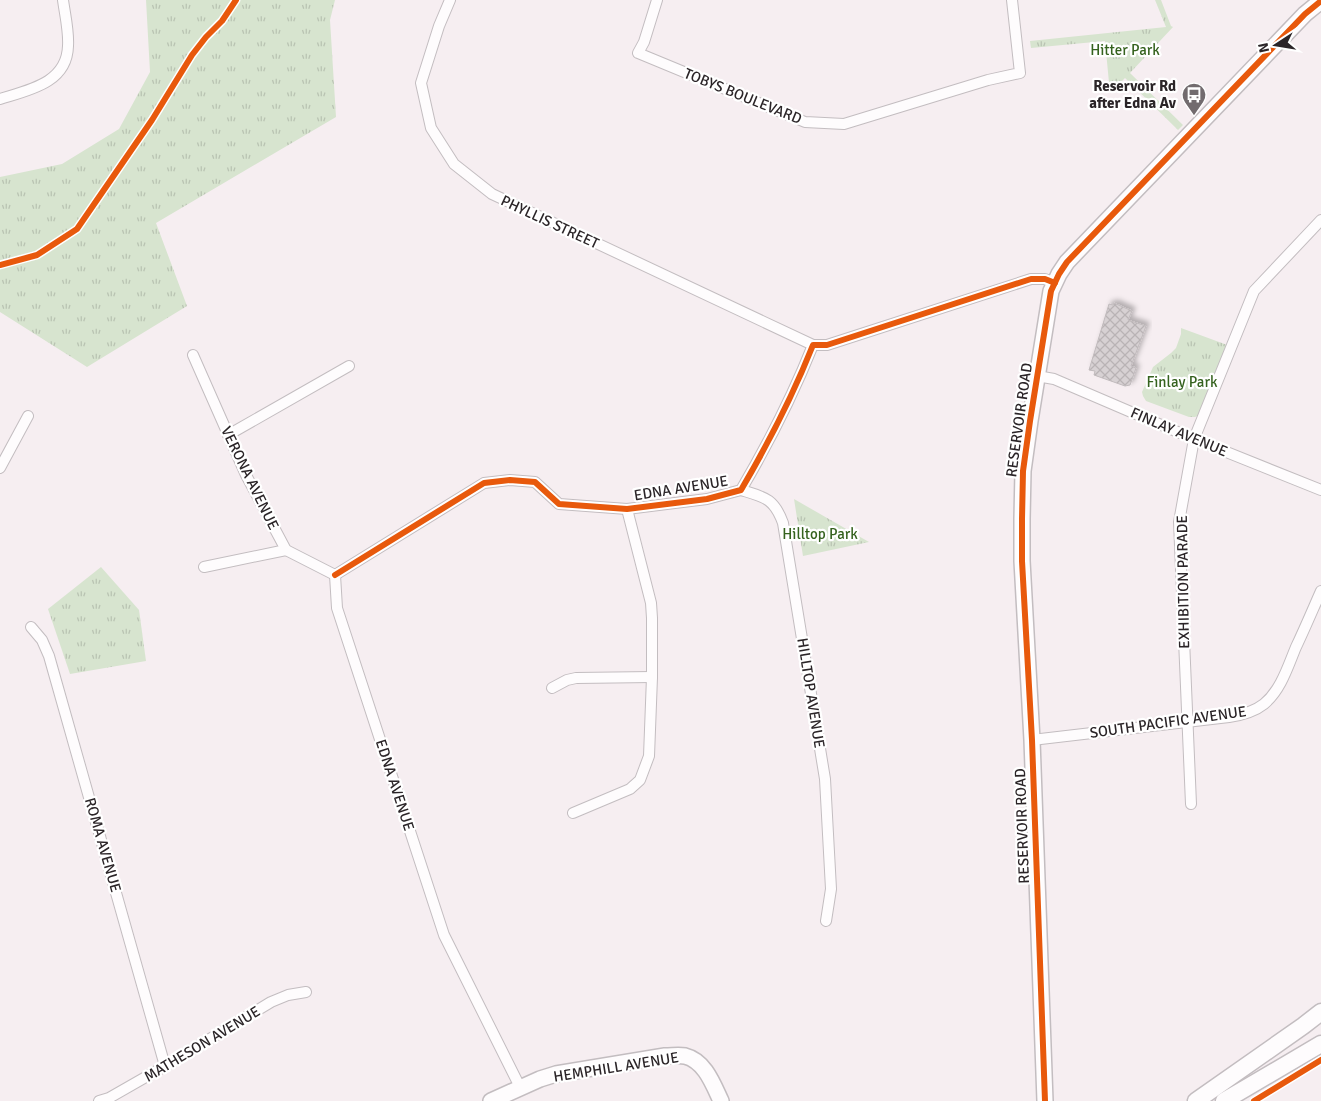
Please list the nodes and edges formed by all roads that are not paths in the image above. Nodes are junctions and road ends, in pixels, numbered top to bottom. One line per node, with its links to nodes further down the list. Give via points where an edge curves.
1 (63, 0): 6 (street, via 68,45 63,67 46,82)
2 (450, 0): 9 (street, PHYLLIS STREET, via 421,83 430,128 454,164 492,194)
3 (656, 0): 4 (street, TOBYS BOULEVARD, via 638,53 805,122 844,124 1020,73)
4 (1012, 0)
5 (1321, 1): 8 (street, RESERVOIR ROAD, via 1067,262)
6 (0, 99)
7 (1321, 220): 15 (street, EXHIBITION PARADE, via 1254,291)
8 (1054, 283): 9 (street, via 1031,279 827,345); 12 (street, RESERVOIR ROAD, via 1048,301)
9 (813, 345): 17 (street, EDNA AVENUE, via 790,398)
10 (193, 355): 14 (street, VERONA AVENUE)
11 (349, 366): 14 (street)
12 (1037, 376): 15 (street, FINLAY AVENUE, via 1054,379); 28 (street, RESERVOIR ROAD, via 1023,470 1022,519)
13 (28, 416): 16 (street)
14 (228, 435): 20 (street, VERONA AVENUE)
15 (1194, 439): 18 (street, FINLAY AVENUE); 27 (street, EXHIBITION PARADE, via 1179,522)
16 (0, 468)
17 (741, 490): 19 (street, EDNA AVENUE, via 707,499); 31 (street, HILLTOP AVENUE, via 774,504 783,523 825,779 831,889)
18 (1321, 490)
19 (627, 509): 22 (street, EDNA AVENUE, via 559,504 535,482 484,483); 25 (street, via 651,603)
20 (286, 550): 21 (street); 22 (street)
21 (204, 567)
22 (335, 575): 36 (street, EDNA AVENUE, via 337,608 444,935)
23 (1321, 590): 27 (street, SOUTH PACIFIC AVENUE, via 1285,675 1266,702 1243,714)
24 (31, 627): 35 (street, ROMA AVENUE, via 49,656)
25 (652, 677): 26 (street, via 576,678); 30 (street, via 649,756 640,780 630,789)
26 (552, 688)
27 (1188, 722): 28 (street, SOUTH PACIFIC AVENUE); 29 (street, EXHIBITION PARADE)
28 (1032, 740): 40 (street, RESERVOIR ROAD)
29 (1191, 804)
30 (573, 813)
31 (826, 921)
32 (306, 992): 35 (street, MATHESON AVENUE, via 271,1002)
33 (1321, 1012): 41 (main road)
34 (1321, 1044): 42 (main road)
35 (165, 1066): 37 (street, MATHESON AVENUE)
36 (520, 1087): 38 (street, HEMPHILL AVENUE); 39 (street, HEMPHILL AVENUE, via 570,1071 683,1055 702,1066)
37 (99, 1101)
38 (491, 1101)
39 (721, 1101)
40 (1045, 1101)
41 (1196, 1101)
42 (1224, 1101)

